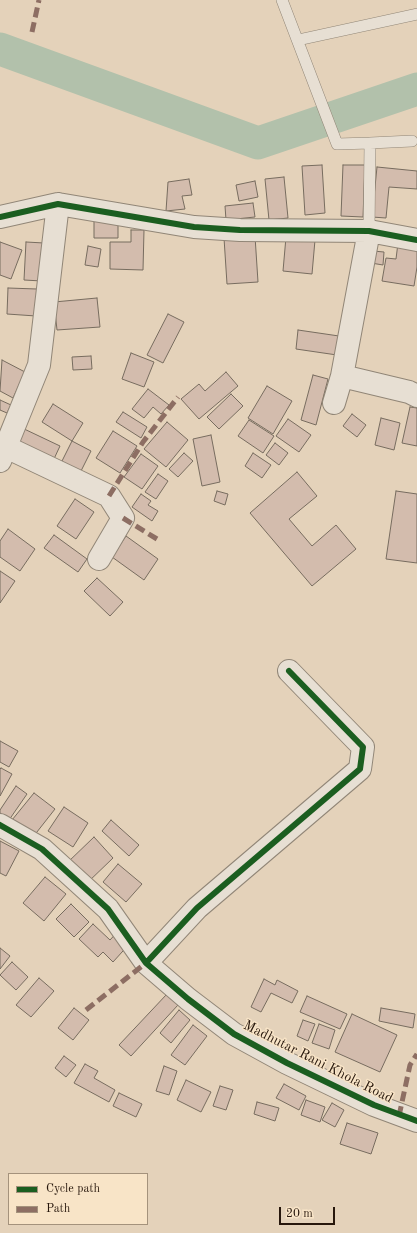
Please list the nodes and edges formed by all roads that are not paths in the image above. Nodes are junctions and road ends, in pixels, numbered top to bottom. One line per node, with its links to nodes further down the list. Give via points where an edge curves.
1 (282, 0): 3 (lane)
2 (417, 14): 3 (lane)
3 (299, 44): 5 (lane, via 337,144)
4 (412, 140): 5 (lane)
5 (370, 143): 8 (lane)
6 (58, 204): 7 (street); 8 (street, via 194,227); 13 (street, via 38,364)
7 (0, 217)
8 (369, 231): 9 (street); 10 (street)
9 (417, 240)
10 (342, 376): 11 (street); 12 (street)
11 (417, 396)
12 (334, 403)
13 (3, 454): 14 (street, via 109,496 124,518)
14 (99, 559)
15 (289, 671): 17 (street, via 363,747 360,769 197,908)
16 (0, 825): 17 (street, Madhutar Rani Khola Road, via 42,848 108,909)
17 (146, 963): 18 (street, Madhutar Rani Khola Road, via 188,999 250,1043 374,1105)
18 (417, 1121)

